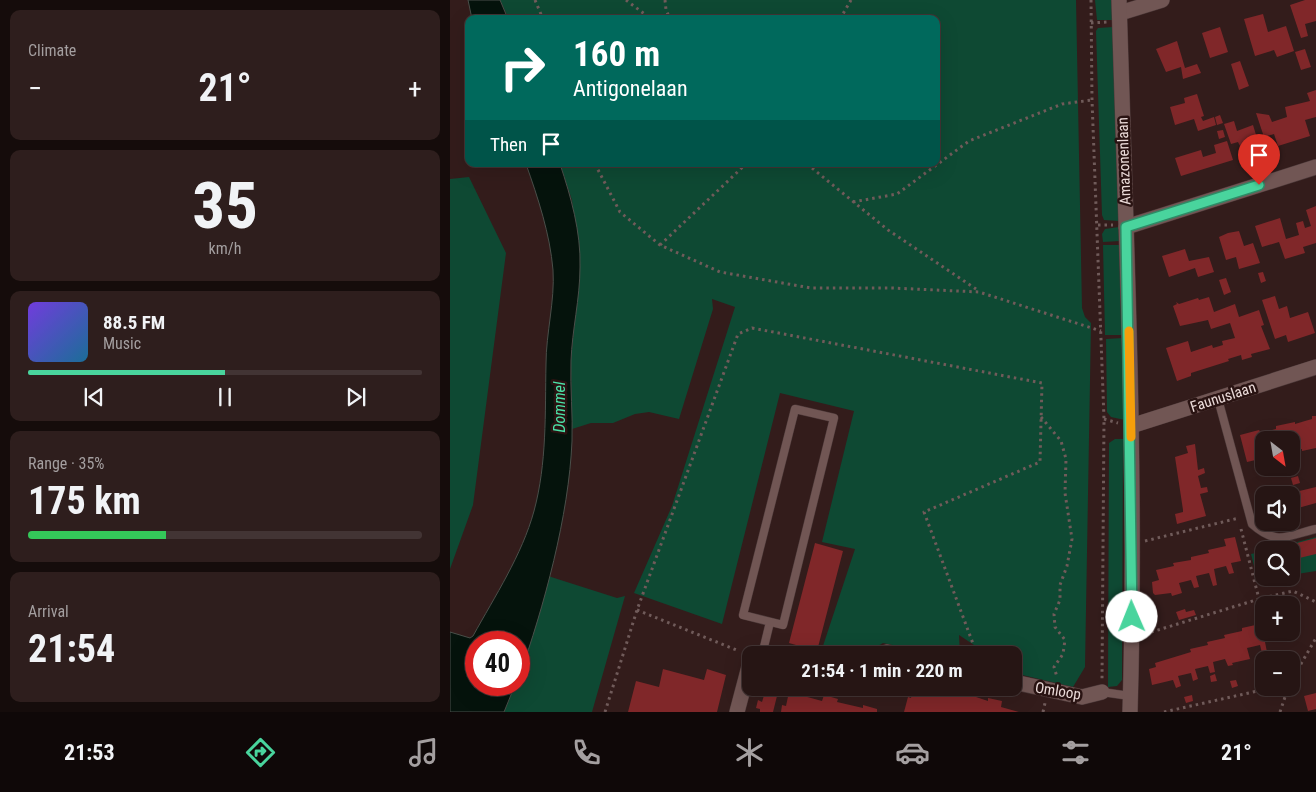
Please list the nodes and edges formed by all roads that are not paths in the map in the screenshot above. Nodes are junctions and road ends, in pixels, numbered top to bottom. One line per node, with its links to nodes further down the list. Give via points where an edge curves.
1 (1162, 0): 2 (street)
2 (1119, 7): 4 (street, Amazonenlaan)
3 (1316, 167): 4 (street)
4 (1126, 227): 7 (street, Amazonenlaan)
5 (1316, 367): 6 (street, Faunuslaan)
6 (1218, 399): 7 (street, Faunuslaan); 8 (lane, via 1252,524 1264,535 1276,539)
7 (1131, 426): 14 (street, Amazonenlaan)
8 (1316, 529)
9 (770, 622): 9 (lane, via 783,625 834,418 795,409 743,616); 10 (lane)
10 (764, 646)
11 (1022, 684): 15 (street, Omloop, via 1057,692)
12 (742, 687): 16 (street)
13 (1102, 692): 14 (lane); 15 (street, Omloop)
14 (1130, 696): 17 (street, Amazonenlaan)
15 (1082, 704)
16 (738, 712)
17 (1130, 712)

